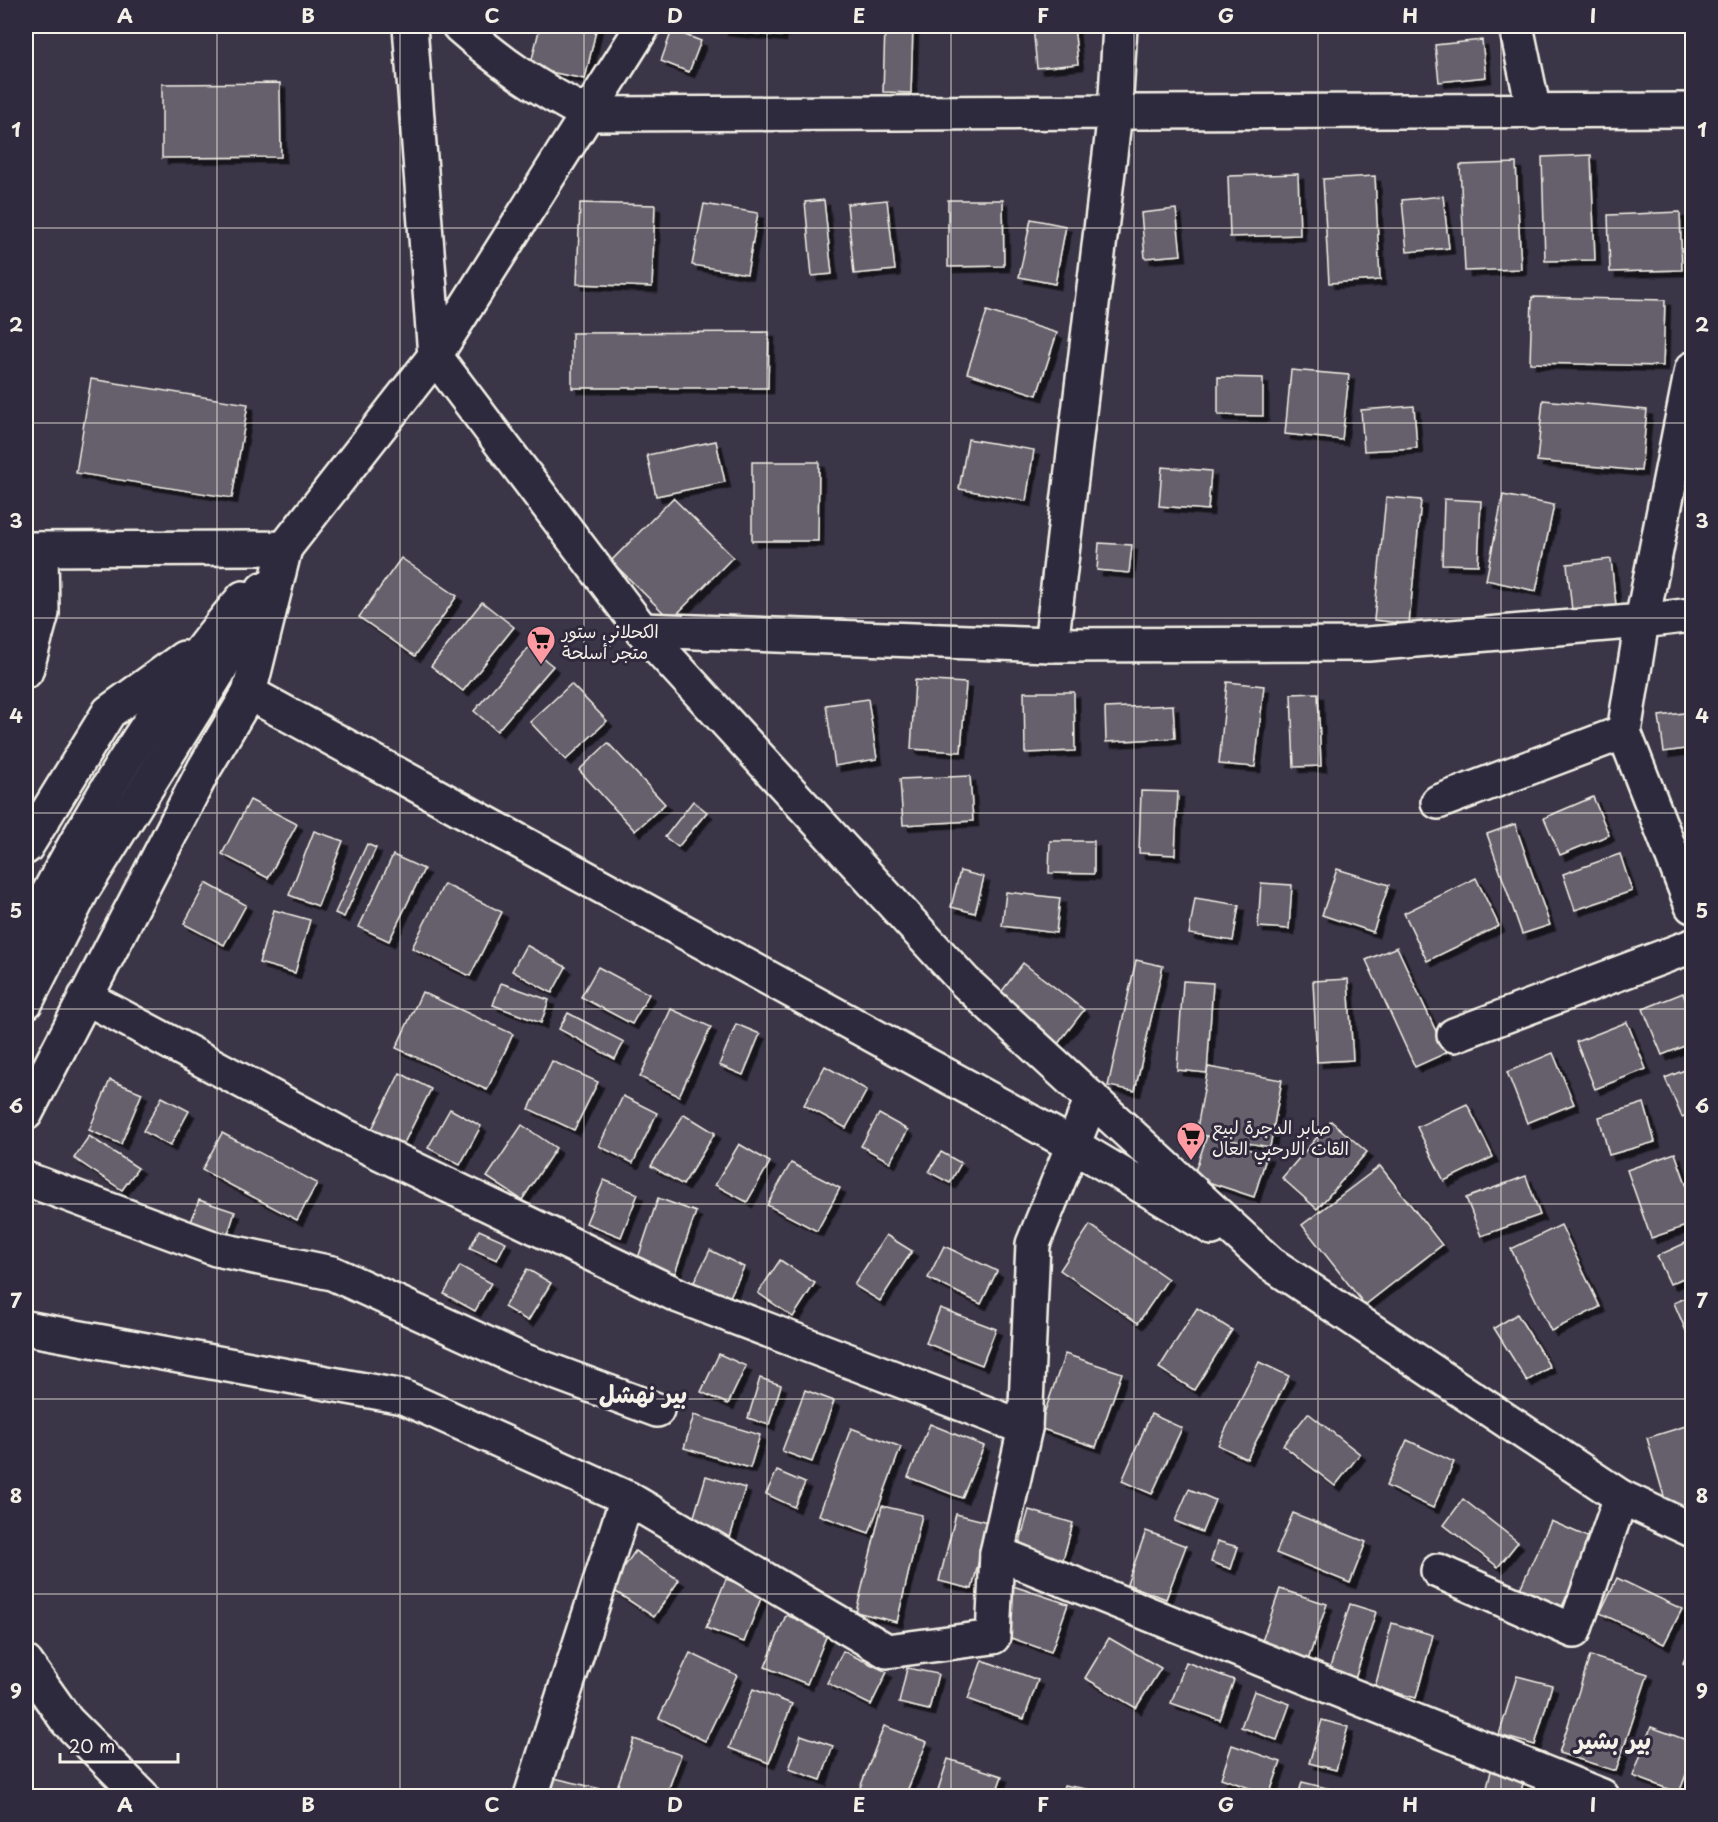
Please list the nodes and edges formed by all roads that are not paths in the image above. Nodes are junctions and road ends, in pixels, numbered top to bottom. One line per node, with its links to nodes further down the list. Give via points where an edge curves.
1 (410, 26): 10 (street)
2 (459, 26): 9 (street, via 499,62)
3 (644, 26): 9 (street)
4 (1120, 26): 8 (street)
5 (1516, 26): 7 (street)
6 (1692, 110): 7 (street)
7 (1534, 112): 8 (street)
8 (1115, 113): 9 (street); 18 (street)
9 (588, 114): 10 (street)
10 (435, 356): 12 (street); 16 (street)
11 (1692, 369): 15 (street)
12 (285, 548): 13 (street); 17 (street); 20 (street); 28 (street, via 218,672 82,891)
13 (33, 549): 19 (street, via 42,613)
14 (1692, 615): 15 (street)
15 (1642, 621): 18 (street, via 1368,644); 21 (street)
16 (642, 630): 18 (street); 30 (street, via 965,982)
17 (204, 643): 23 (street, via 109,712); 25 (street, via 140,736 54,880)
18 (1051, 645)
19 (26, 671)
20 (249, 693): 27 (street, via 204,769); 32 (street)
21 (1624, 732): 22 (street); 24 (street)
22 (1438, 802)
23 (26, 847)
24 (1692, 906)
25 (26, 936)
26 (1692, 946): 29 (street)
27 (85, 997): 31 (street); 37 (street, via 341,1134 679,1296)
28 (26, 1002)
29 (1455, 1035)
30 (1092, 1098): 32 (street); 34 (street)
31 (26, 1113)
32 (1073, 1145): 34 (street); 37 (street, via 1033,1244)
33 (26, 1179): 36 (street, via 216,1249 332,1273 522,1360)
34 (1270, 1263): 38 (street)
35 (26, 1328): 39 (street, via 403,1397)
36 (657, 1410)
37 (1025, 1428): 41 (street)
38 (1621, 1497): 40 (street); 42 (street, via 1574,1631)
39 (627, 1498): 41 (street, via 888,1650 993,1637); 45 (street)
40 (1692, 1530)
41 (997, 1553): 46 (street)
42 (1438, 1571)
43 (26, 1663): 44 (street, via 67,1721)
44 (142, 1797)
45 (531, 1797)
46 (1602, 1797)

